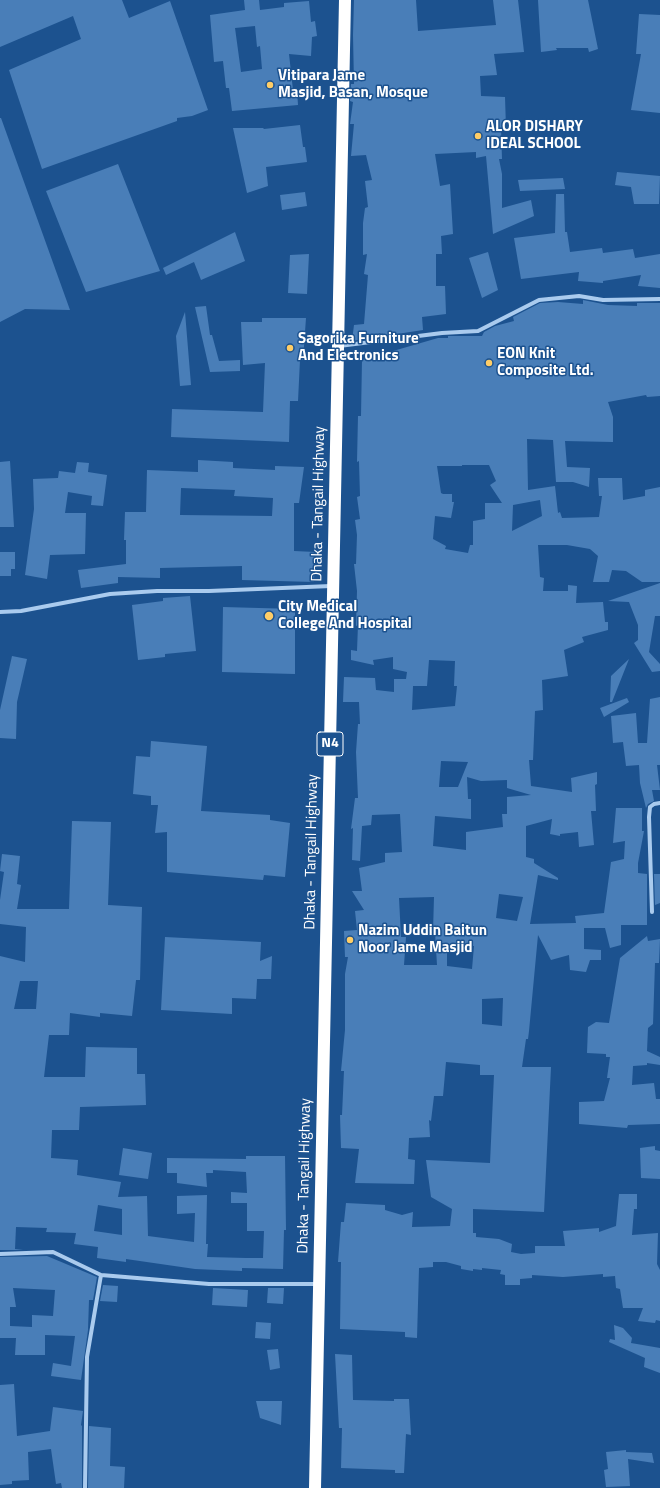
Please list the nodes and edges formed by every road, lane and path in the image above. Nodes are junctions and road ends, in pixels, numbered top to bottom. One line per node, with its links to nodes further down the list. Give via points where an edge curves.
1 (345, 0): 3 (highway, Dhaka - Tangail Highway / N4)
2 (660, 299): 3 (street, via 603,300 579,296 539,300 478,331)
3 (338, 346): 4 (highway, Dhaka - Tangail Highway / N4)
4 (333, 586): 5 (street, via 110,594 20,611); 10 (highway, Dhaka - Tangail Highway / N4)
5 (0, 612)
6 (660, 803): 7 (street, via 650,807 648,817)
7 (652, 912)
8 (0, 1254): 9 (street, via 53,1252)
9 (101, 1275): 10 (street, via 209,1284); 11 (street, via 87,1357)
10 (319, 1284): 12 (highway, Dhaka - Tangail Highway / N4)
11 (85, 1488)
12 (315, 1488)

